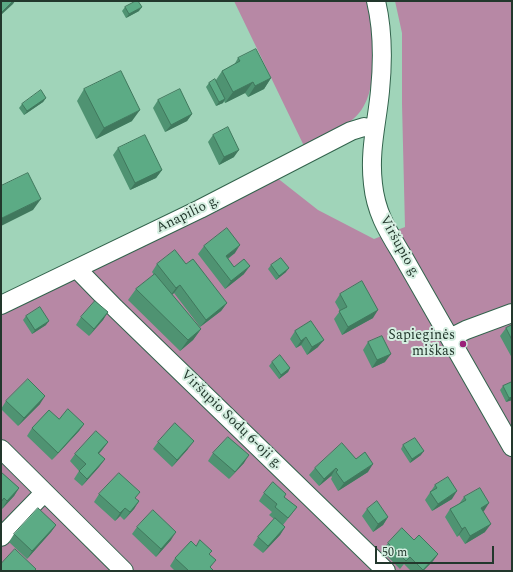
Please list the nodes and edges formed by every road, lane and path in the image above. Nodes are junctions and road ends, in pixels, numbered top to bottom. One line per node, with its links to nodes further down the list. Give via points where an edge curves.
1 (376, 1): 2 (street, Viršupio g., via 382,39 382,67)
2 (375, 129): 3 (street, Anapilio g., via 364,127 351,131); 6 (street, Viršupio g., via 372,144 373,184 382,219 387,232)
3 (77, 269): 4 (street, Anapilio g.); 12 (street, Viršupio Sodų 6-oji g.)
4 (1, 305)
5 (512, 313): 6 (street)
6 (450, 338): 7 (street, Viršupio g.)
7 (512, 447)
8 (1, 449): 9 (street)
9 (44, 493): 10 (street); 11 (street)
10 (1, 537)
11 (124, 571)
12 (386, 571)

